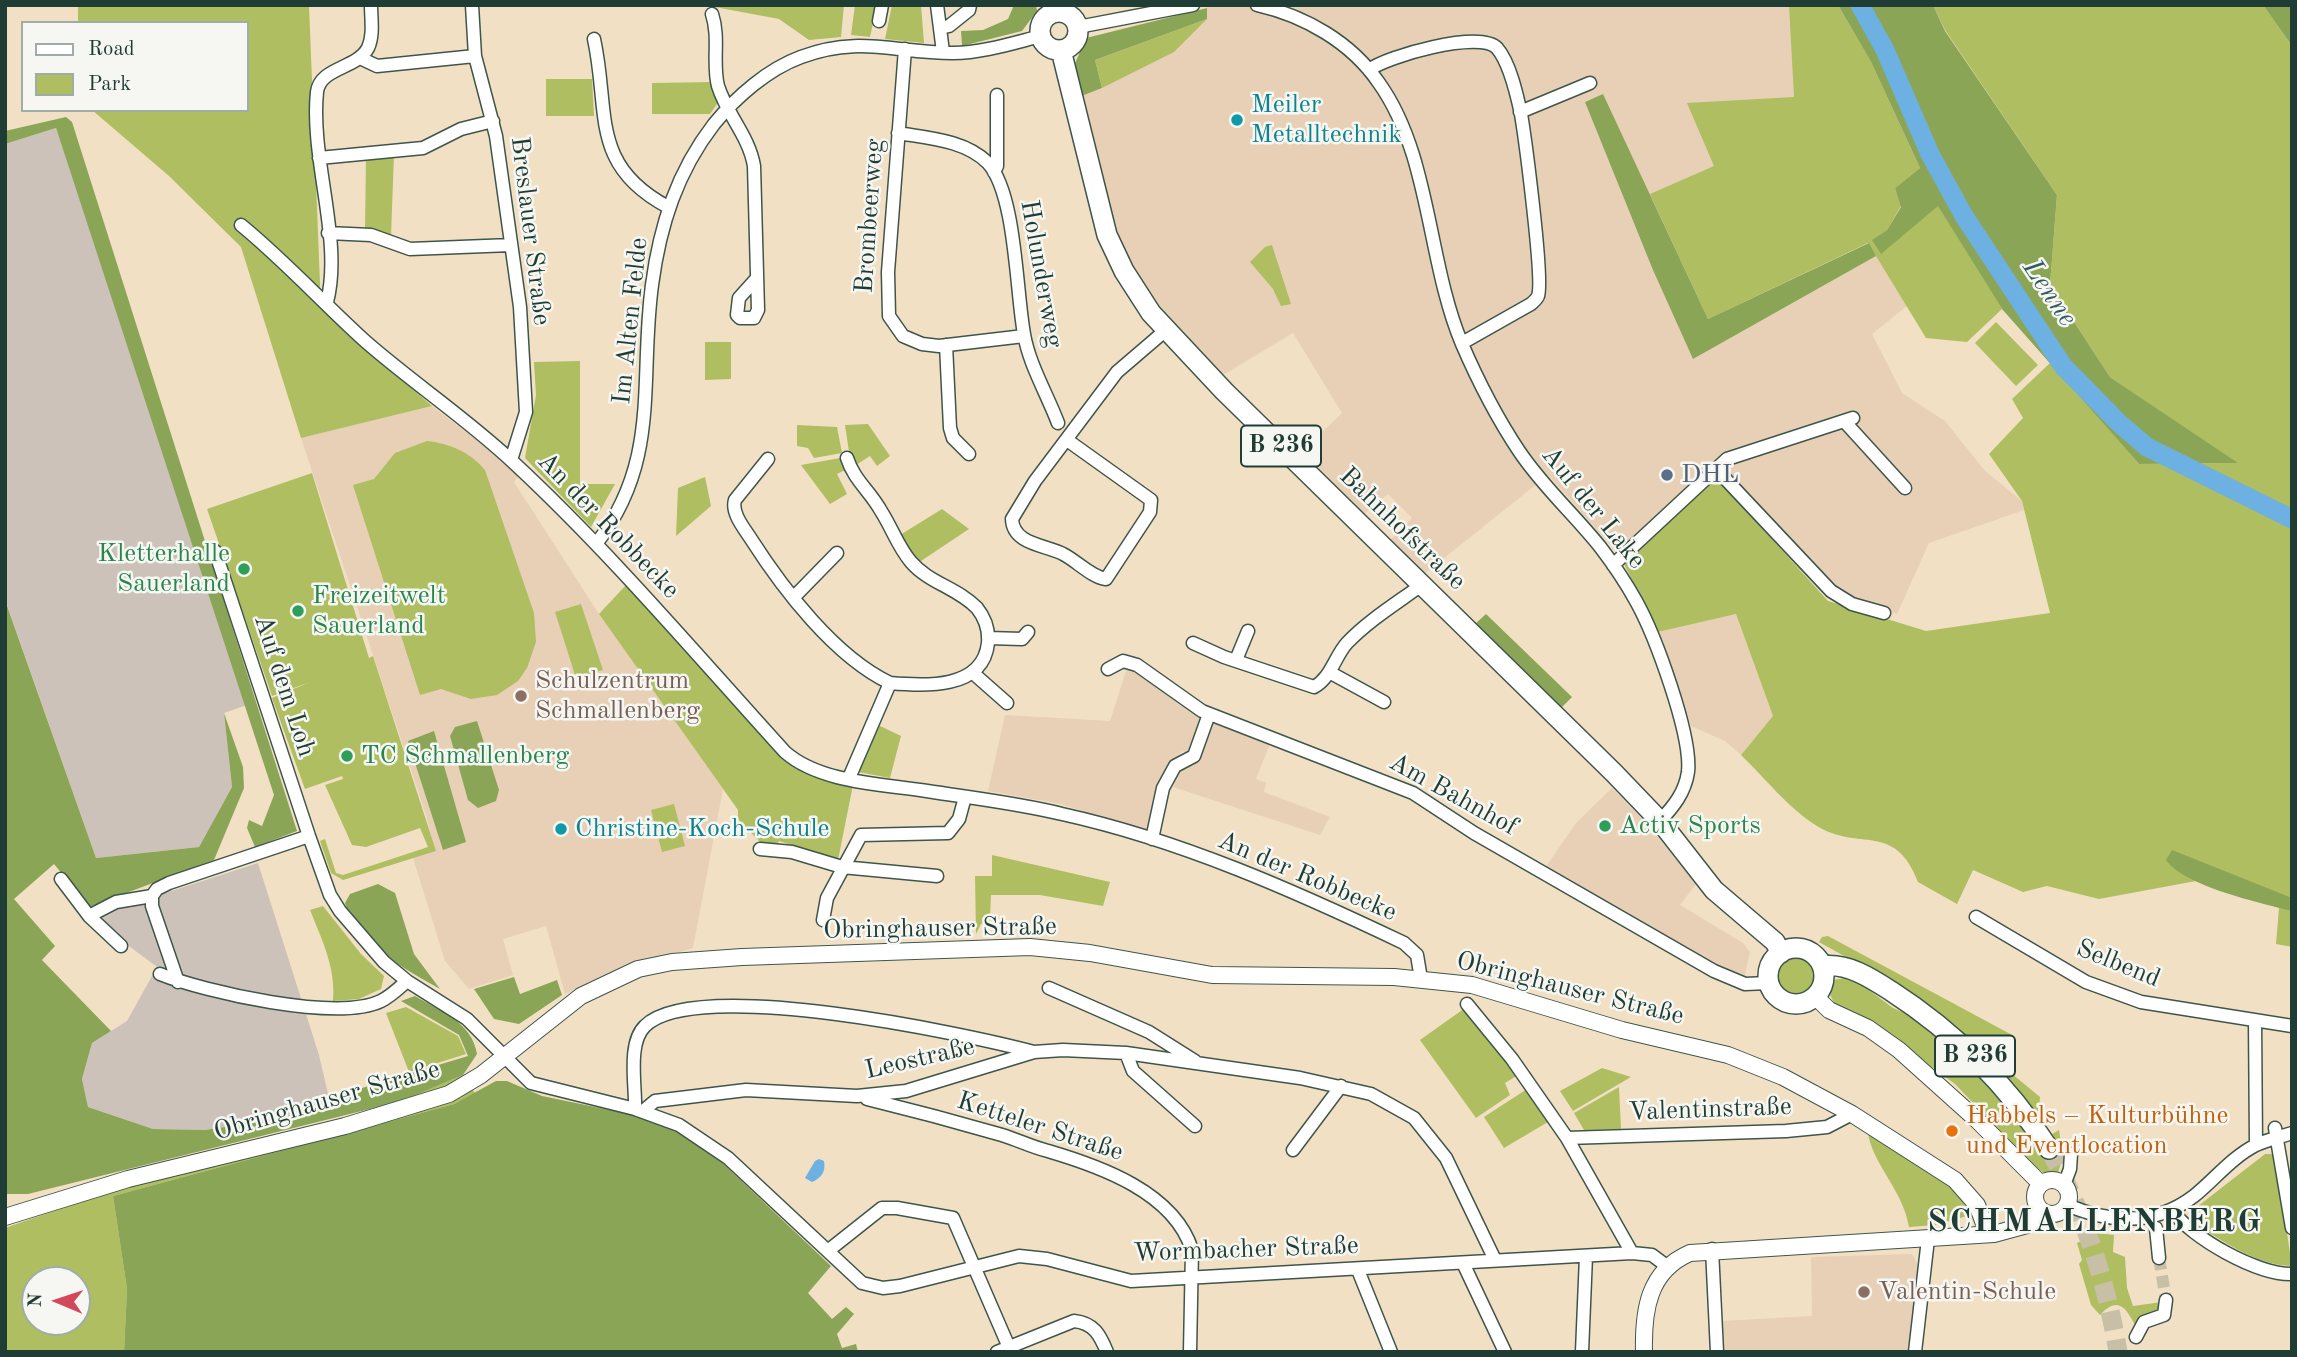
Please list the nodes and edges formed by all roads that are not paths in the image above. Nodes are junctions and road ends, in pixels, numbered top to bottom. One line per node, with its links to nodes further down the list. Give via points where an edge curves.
1 (371, 5): 19 (street, via 372,34)
2 (472, 5): 18 (street)
3 (882, 5): 10 (street)
4 (937, 5): 12 (street)
5 (970, 5): 12 (street)
6 (1193, 5): 11 (street)
7 (1257, 5): 20 (street, Auf der Lake, via 1318,28)
8 (1052, 9): 11 (main road, via 1071,16); 13 (main road)
9 (712, 15): 23 (street, via 717,29 718,83)
10 (879, 21)
11 (1078, 27): 16 (main road, via 1077,39)
12 (940, 29): 17 (street)
13 (1041, 36): 16 (main road, via 1046,45); 17 (street, Im Alten Felde, via 992,48)
14 (594, 39): 29 (street, via 604,121 616,160 639,190)
15 (905, 50): 17 (street, Im Alten Felde); 23 (street, Im Alten Felde, via 847,44 803,56 778,68); 26 (street, Brombeerweg)
16 (1061, 50): 35 (main road, Bahnhofstraße / B 236, via 1107,235 1132,285)
17 (943, 52)
18 (475, 56): 19 (street, via 377,66); 25 (street)
19 (360, 58): 27 (street, via 318,85)
20 (1369, 70): 24 (street, via 1408,53 1489,43 1507,67); 37 (street, Auf der Lake, via 1395,109 1410,147 1442,289)
21 (1590, 83): 24 (street)
22 (997, 95): 28 (street, Holunderweg)
23 (727, 110): 29 (street, Im Alten Felde, via 691,158); 33 (street, via 749,143 754,166)
24 (1520, 112): 37 (street, via 1538,295 1531,304)
25 (492, 121): 27 (street, Breslauer Straße, via 461,129 423,148); 32 (street, Breslauer Straße)
26 (898, 133): 28 (street, Holunderweg, via 963,147); 38 (street, Brombeerweg, via 887,309 902,336 922,344)
27 (319, 158): 31 (street)
28 (994, 172): 36 (street, Holunderweg, via 1006,204)
29 (668, 207): 47 (street, Im Alten Felde, via 651,287 637,468 621,508)
30 (241, 225): 34 (street, An der Robbecke)
31 (328, 233): 32 (street, via 371,235 410,249); 34 (street, via 331,277)
32 (511, 245): 44 (street, Breslauer Straße, via 526,412)
33 (757, 278)
34 (327, 302): 44 (street, An der Robbecke, via 369,344)
35 (1166, 330): 40 (street, via 1117,372); 51 (main road, Bahnhofstraße / B 236)
36 (1024, 336): 38 (street, Brombeerweg); 39 (street, Holunderweg)
37 (1462, 343): 50 (street, Auf der Lake, via 1519,452)
38 (946, 345): 41 (street, via 950,428)
39 (1058, 423)
40 (1067, 440): 40 (street, via 1019,505 1012,526 1037,546 1058,551 1108,578 1150,512 1150,500)
41 (969, 454)
42 (847, 457): 56 (street, via 855,479 880,508 909,561 974,606 984,620)
43 (768, 459): 52 (street, via 733,506)
44 (512, 460): 47 (street, An der Robbecke)
45 (1717, 470): 46 (street, via 1736,455 1849,419); 50 (street); 53 (street, via 1831,591 1852,604)
46 (1905, 488)
47 (596, 544): 66 (street, An der Robbecke, via 785,752 805,765)
48 (215, 551): 69 (street, Auf dem Loh)
49 (837, 553): 52 (street)
50 (1613, 565): 68 (street, Auf der Lake, via 1646,622 1686,743 1684,788)
51 (1423, 584): 60 (street, via 1345,645); 68 (main road, Bahnhofstraße / B 236)
52 (793, 598): 62 (street, via 849,653)
53 (1884, 613)
54 (1248, 631): 58 (street)
55 (1028, 632): 56 (street, via 1022,639)
56 (988, 639): 61 (street, via 982,662)
57 (1193, 643): 58 (street)
58 (1236, 660): 60 (street, via 1306,687 1319,684)
59 (1108, 669): 65 (street, Am Bahnhof, via 1124,661 1137,665)
60 (1329, 672): 63 (street)
61 (973, 673): 62 (street, via 946,683); 64 (street)
62 (890, 683): 66 (street)
63 (1384, 702)
64 (1007, 703)
65 (1209, 714): 70 (street, via 1194,756 1175,766 1163,788); 86 (street, Am Bahnhof, via 1413,793 1463,827 1714,971 1745,984)
66 (849, 778): 67 (street, An der Robbecke)
67 (965, 797): 70 (street, An der Robbecke, via 1065,814); 72 (street, via 952,830 861,835)
68 (1660, 821): 80 (main road, Bahnhofstraße / B 236, via 1714,890 1775,942)
69 (309, 836): 75 (street, via 169,883); 84 (street, Auf dem Loh, via 340,911 369,948)
70 (1152, 839): 83 (street, An der Robbecke, via 1209,858 1404,943 1417,955)
71 (760, 849): 72 (street, via 792,852)
72 (842, 867): 73 (street); 78 (street, via 827,898)
73 (937, 876)
74 (61, 879): 76 (street)
75 (152, 896): 76 (street, via 116,902); 85 (street)
76 (89, 916): 79 (street)
77 (1976, 917): 90 (street, Selbend, via 2086,982 2147,1004)
78 (823, 920)
79 (121, 946)
80 (1781, 953): 81 (main road, via 1805,950); 86 (main road, via 1771,966)
81 (1822, 966): 88 (main road, via 1823,983); 105 (main road, B 236, via 1861,974 1944,1028 1998,1080)
82 (160, 974): 85 (street)
83 (1422, 979): 94 (street, Obringhauser Straße, via 1212,975 1030,947 684,961 638,969 602,983); 99 (street, Obringhauser Straße, via 1486,987 1622,1030 1728,1055 1783,1077)
84 (407, 981): 85 (street, via 381,1001 338,1007 246,997); 94 (street, Auf dem Loh, via 467,1018)
85 (178, 982)
86 (1769, 983): 88 (main road, via 1786,1002 1801,1004)
87 (1049, 988): 95 (street, via 1149,1032)
88 (1816, 997): 108 (street, via 1829,1010 1868,1028 1899,1050)
89 (1467, 1004): 103 (street)
90 (2255, 1020): 91 (street, Selbend); 104 (street)
91 (2292, 1026)
92 (1034, 1052): 93 (street, Leostraße); 97 (street, Leostraße, via 945,1082); 98 (street, via 866,1017 751,1008 678,1009 649,1022 638,1036)
93 (1126, 1053): 95 (street, Leostraße); 100 (street, via 1133,1071)
94 (505, 1054): 98 (street, Wormbacher Straße, via 531,1083); 113 (street, Obringhauser Straße, via 467,1085 432,1100 39,1204)
95 (1198, 1063): 96 (street, Leostraße)
96 (1341, 1086): 106 (street); 123 (street, Leostraße, via 1399,1107 1425,1129 1446,1158)
97 (857, 1096): 98 (street, Leostraße, via 747,1090 655,1101); 129 (street, Ketteler Straße, via 1076,1157 1127,1180 1186,1236 1192,1250)
98 (639, 1110): 118 (street, Wormbacher Straße, via 680,1125 712,1146)
99 (1852, 1114): 103 (street, Valentinstraße, via 1827,1127 1786,1131); 116 (street, Obringhauser Straße, via 1960,1185 1977,1206)
100 (1195, 1126)
101 (2277, 1133): 102 (street); 104 (street); 115 (street)
102 (2292, 1133)
103 (1567, 1138): 120 (street)
104 (2256, 1145): 111 (street)
105 (2049, 1149)
106 (1293, 1150)
107 (2071, 1154): 109 (street)
108 (2041, 1184): 109 (street, via 2055,1180); 112 (street, via 2035,1198)
109 (2064, 1185): 110 (street)
110 (2067, 1205): 111 (street, via 2097,1216 2131,1220); 112 (street, via 2058,1213)
111 (2172, 1210): 128 (street, via 2184,1226 2245,1262)
112 (2042, 1212): 116 (street, via 2015,1230)
113 (5, 1217)
114 (2156, 1227): 122 (street)
115 (2292, 1228)
116 (1988, 1234): 117 (street)
117 (1928, 1239): 119 (street); 140 (street)
118 (829, 1250): 125 (street, Wormbacher Straße, via 852,1275 871,1287 900,1286); 125 (street, via 882,1208 897,1208 953,1218)
119 (1712, 1250): 126 (street, via 1690,1253); 139 (street)
120 (1632, 1253): 121 (street, Wormbacher Straße); 126 (street, Wormbacher Straße, via 1653,1255)
121 (1586, 1256): 123 (street, Wormbacher Straße); 137 (street)
122 (2159, 1258)
123 (1495, 1260): 124 (street, Wormbacher Straße)
124 (1463, 1263): 127 (street, Wormbacher Straße); 136 (street)
125 (975, 1265): 129 (street, Wormbacher Straße, via 1004,1257 1031,1257 1115,1279); 132 (street)
126 (1668, 1267): 138 (street, via 1645,1310)
127 (1358, 1270): 129 (street, Wormbacher Straße); 135 (street)
128 (2292, 1274)
129 (1193, 1280): 134 (street, Ketteler Straße)
130 (2166, 1300): 131 (street, via 2164,1315 2144,1322)
131 (2136, 1337)
132 (1005, 1350): 133 (street, via 1074,1321 1096,1330)
133 (1107, 1352)
134 (1190, 1352)
135 (1391, 1352)
136 (1504, 1352)
137 (1582, 1352)
138 (1644, 1352)
139 (1717, 1352)
140 (1915, 1352)

